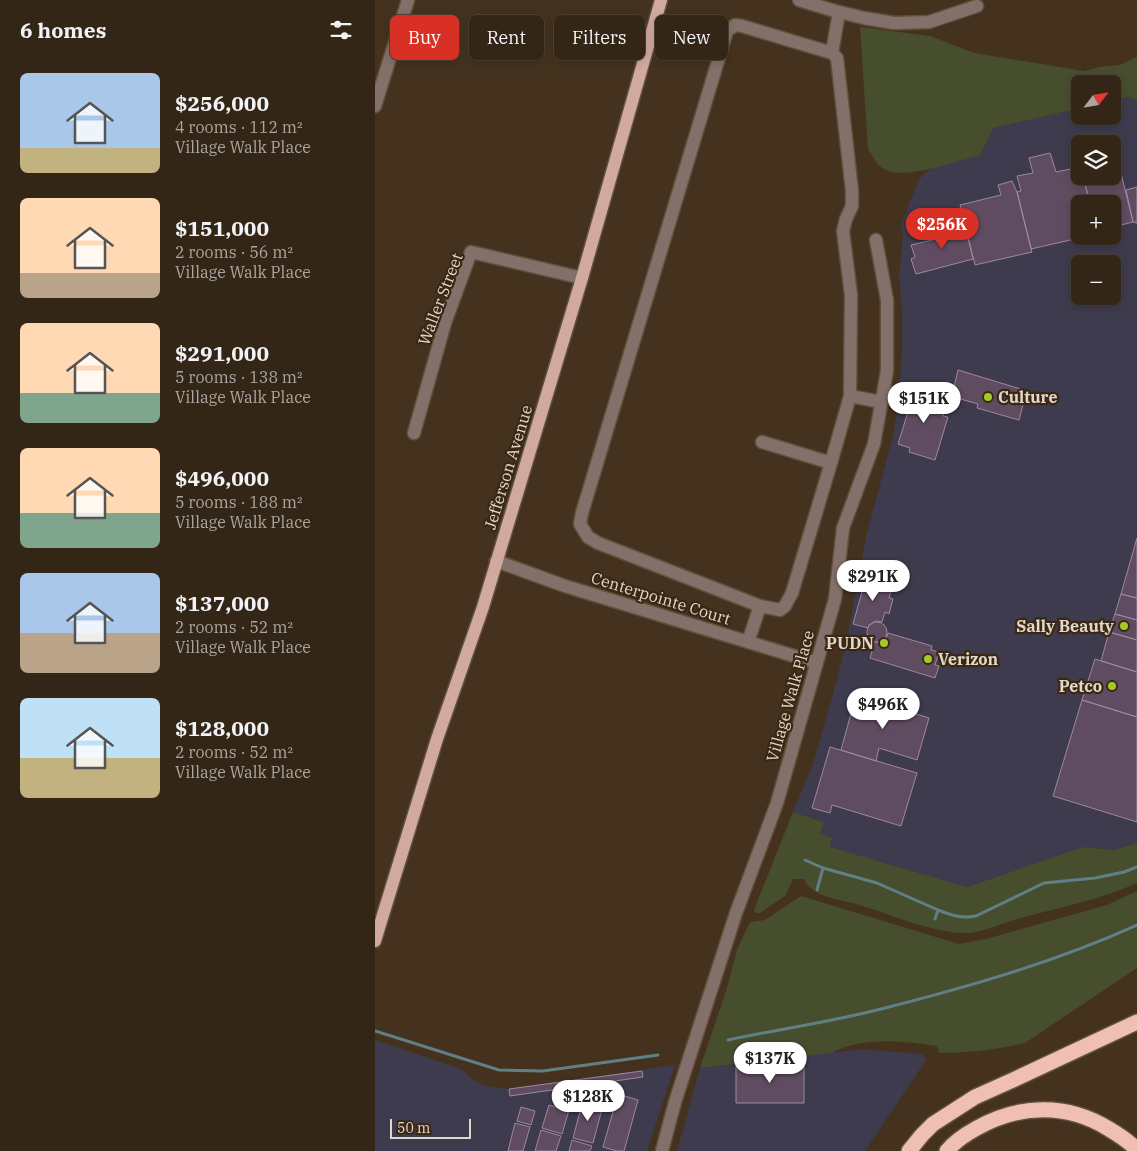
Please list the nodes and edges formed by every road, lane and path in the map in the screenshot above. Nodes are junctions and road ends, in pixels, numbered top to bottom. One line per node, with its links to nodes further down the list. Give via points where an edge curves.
1 (407, 0): 7 (street)
2 (661, 0): 9 (main road, Jefferson Avenue)
3 (799, 0): 5 (street)
4 (977, 6): 5 (street, via 929,22 894,23)
5 (839, 12): 6 (street)
6 (832, 53): 10 (street, via 837,58 852,191 852,206 843,231 851,295); 16 (street, via 742,26 735,25 727,31 580,524 588,537 598,543)
7 (375, 106)
8 (876, 240): 11 (street, Village Walk Place, via 887,300 887,372)
9 (581, 278): 12 (street, Waller Street, via 471,252 445,323); 15 (main road, Jefferson Avenue)
10 (850, 396): 11 (street); 14 (street)
11 (881, 402): 18 (street, Village Walk Place, via 874,444 843,528 835,599)
12 (414, 433)
13 (762, 442): 14 (street)
14 (831, 463): 16 (street, via 792,593 780,610)
15 (496, 562): 17 (street, Centerpointe Court); 19 (main road, Jefferson Avenue)
16 (760, 606): 17 (street)
17 (748, 642): 18 (street, Centerpointe Court)
18 (817, 663): 22 (street, Village Walk Place, via 777,803 736,913)
19 (375, 941)
20 (1137, 1022): 23 (highway, via 975,1097 933,1124)
21 (1137, 1150): 24 (highway, via 1095,1120 1045,1109 1024,1110 994,1118 963,1136)
22 (662, 1151)
23 (909, 1151)
24 (947, 1151)

